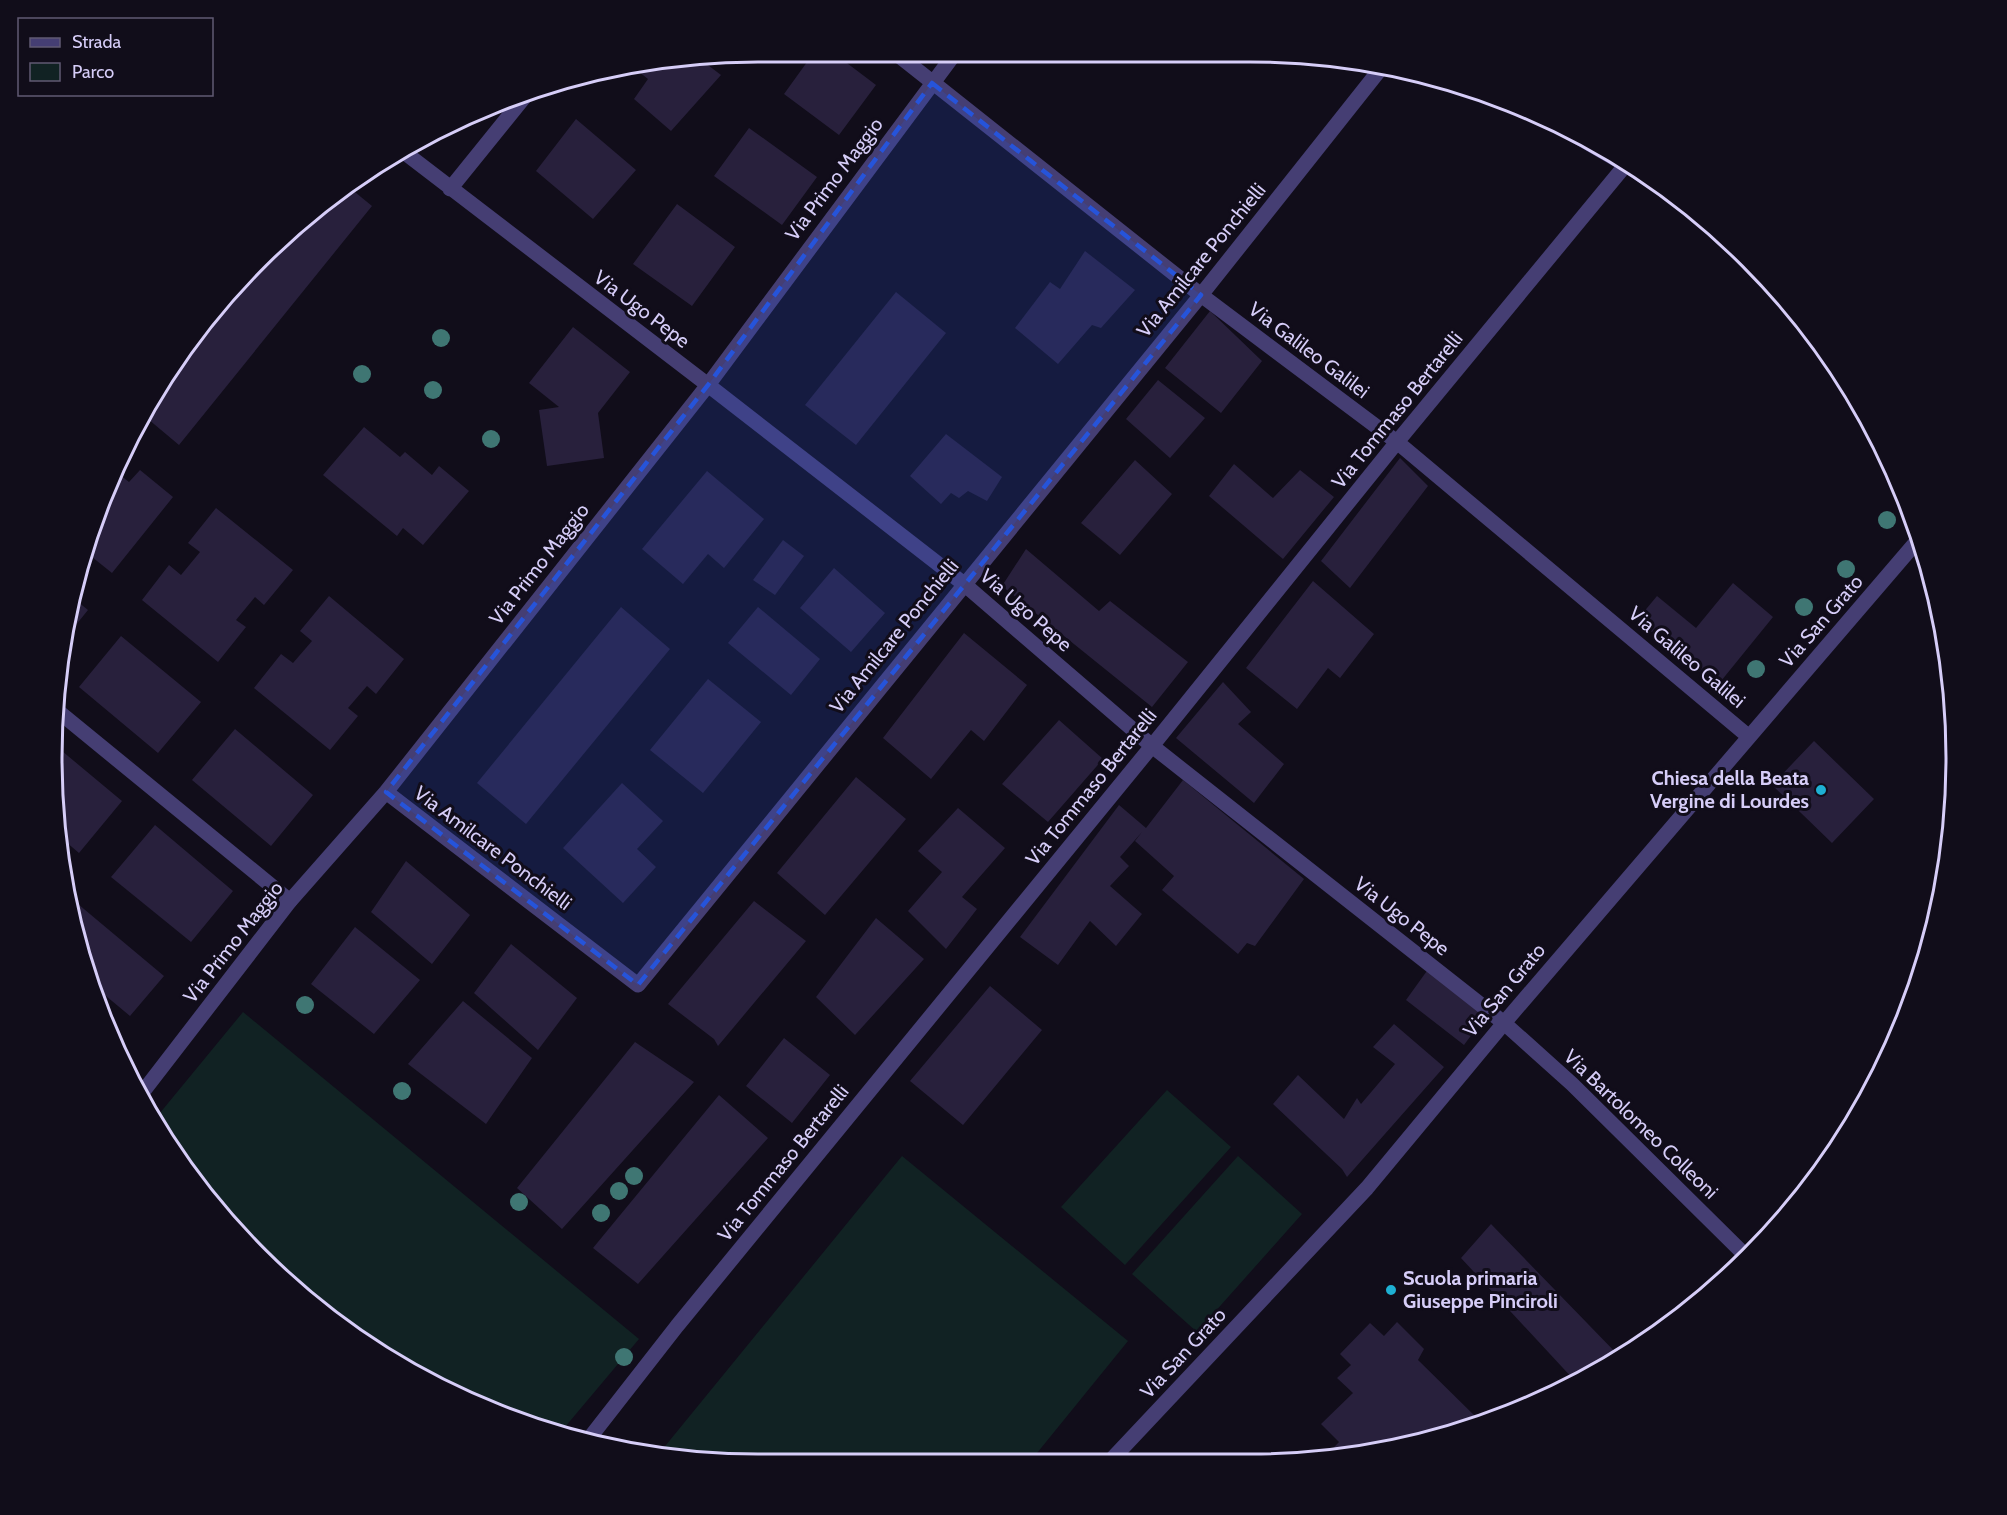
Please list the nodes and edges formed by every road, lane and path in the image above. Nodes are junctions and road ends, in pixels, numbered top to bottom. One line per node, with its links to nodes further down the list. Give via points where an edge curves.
1 (906, 62): 4 (street, Via Galileo Galilei)
2 (948, 62): 4 (street, Via Primo Maggio)
3 (1377, 74): 9 (street, Via Amilcare Ponchielli)
4 (932, 83): 9 (street, Via Galileo Galilei); 10 (street, Via Primo Maggio)
5 (519, 104): 8 (street)
6 (408, 156): 8 (street, Via Ugo Pepe)
7 (1621, 170): 11 (street, Via Tommaso Bertarelli)
8 (450, 189): 10 (street, Via Ugo Pepe)
9 (1201, 295): 11 (street, Via Galileo Galilei); 13 (street, Via Amilcare Ponchielli)
10 (708, 385): 13 (street, Via Ugo Pepe); 17 (street, Via Primo Maggio)
11 (1397, 441): 15 (street, Via Galileo Galilei); 16 (street, Via Tommaso Bertarelli)
12 (1913, 546): 15 (street, Via San Grato)
13 (964, 584): 16 (street, Via Ugo Pepe); 17 (street, Via Amilcare Ponchielli, via 638,985)
14 (63, 716): 18 (street)
15 (1748, 736): 19 (street, Via San Grato)
16 (1152, 746): 19 (street, Via Ugo Pepe); 22 (street, Via Tommaso Bertarelli)
17 (386, 792): 18 (street, Via Primo Maggio)
18 (290, 901): 20 (street, Via Primo Maggio)
19 (1504, 1023): 21 (street, Via Bartolomeo Colleoni, via 1572,1084); 23 (street, Via San Grato, via 1367,1188)
20 (146, 1088)
21 (1741, 1251)
22 (593, 1434)
23 (1117, 1454)

